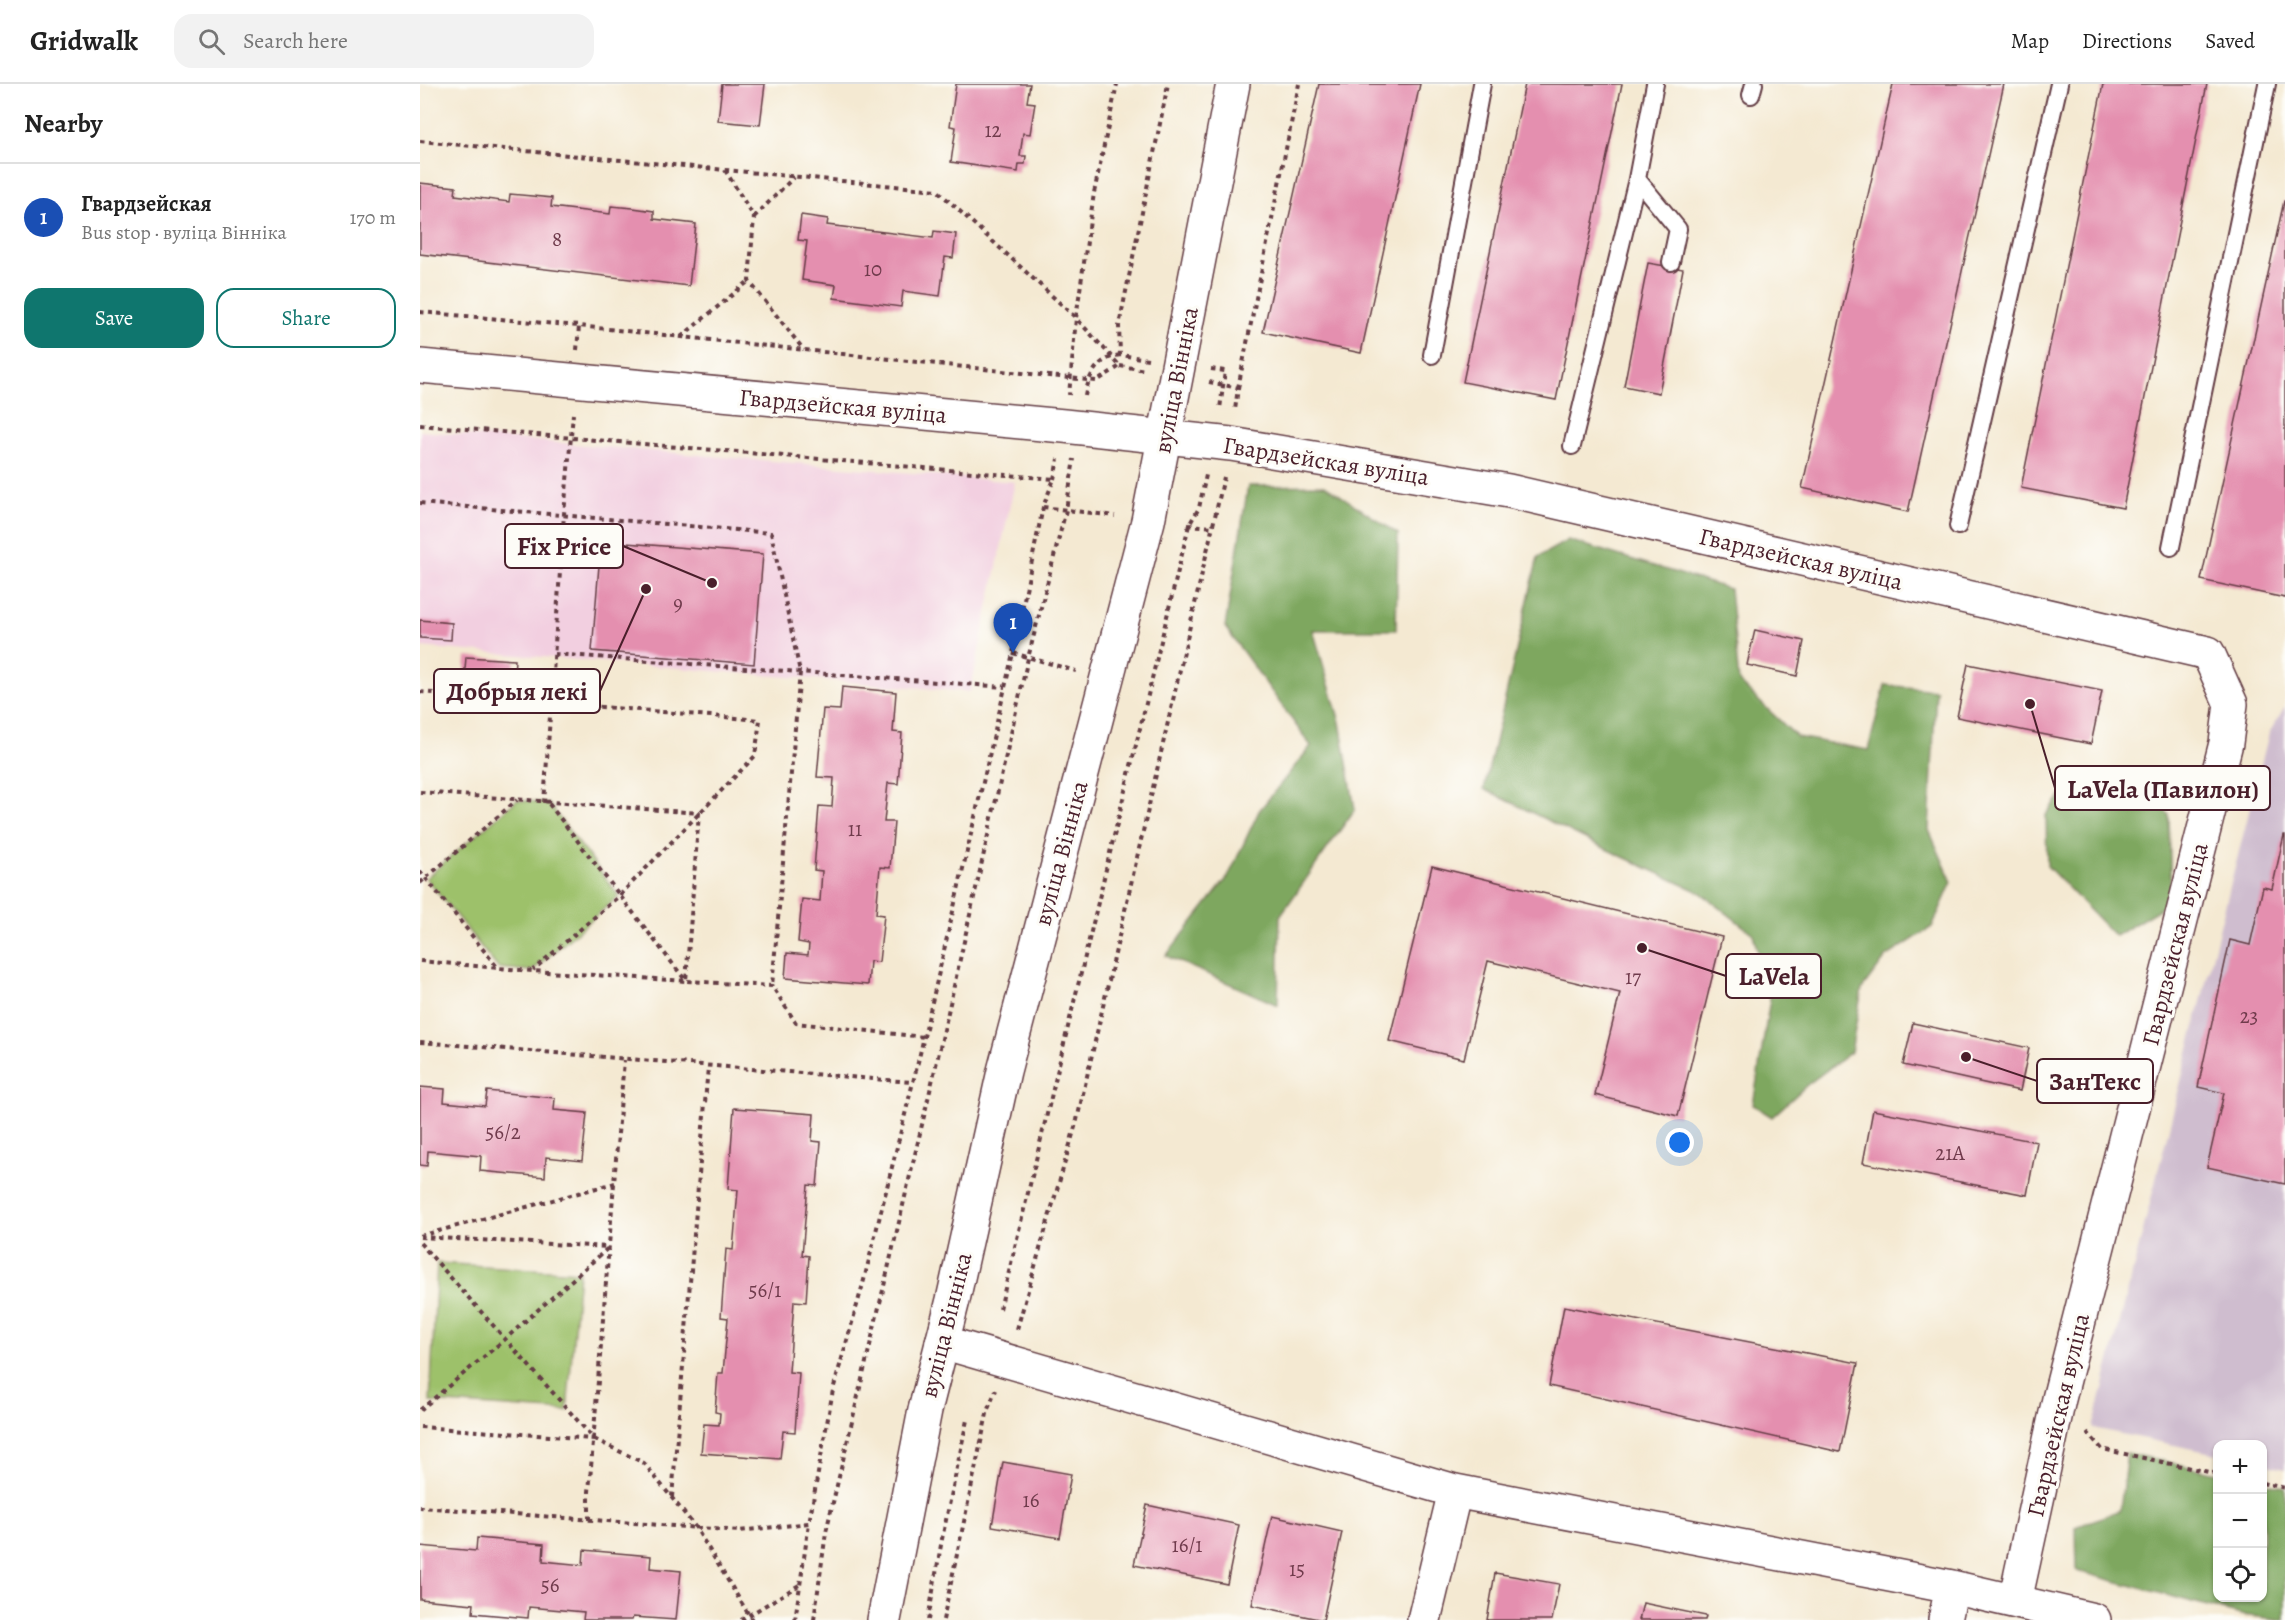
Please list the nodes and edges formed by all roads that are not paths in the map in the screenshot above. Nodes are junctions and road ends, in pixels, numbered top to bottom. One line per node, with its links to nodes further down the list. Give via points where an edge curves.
1 (1233, 84): 10 (street, вуліца Вінніка)
2 (1482, 84): 8 (lane)
3 (1655, 84): 6 (lane)
4 (2059, 84): 12 (lane)
5 (2267, 84): 13 (lane)
6 (1637, 179): 7 (lane, via 1678,229); 11 (lane)
7 (1671, 262)
8 (1432, 355)
9 (420, 366): 10 (street, Гвардзейская вуліца)
10 (1165, 437): 14 (street, вуліца Вінніка, via 1148,520 1004,1071); 17 (street, Гвардзейская вуліца, via 1231,444 1509,491 2208,653 2231,704 2226,743 2059,1400)
11 (1572, 446)
12 (1958, 526)
13 (2171, 547)
14 (942, 1342): 15 (street); 18 (street, вуліца Вінніка)
15 (1455, 1491): 16 (street); 19 (street)
16 (1952, 1587): 17 (street); 20 (street)
17 (2015, 1601): 21 (street)
18 (884, 1620)
19 (1424, 1620)
20 (1945, 1620)
21 (2094, 1620)

